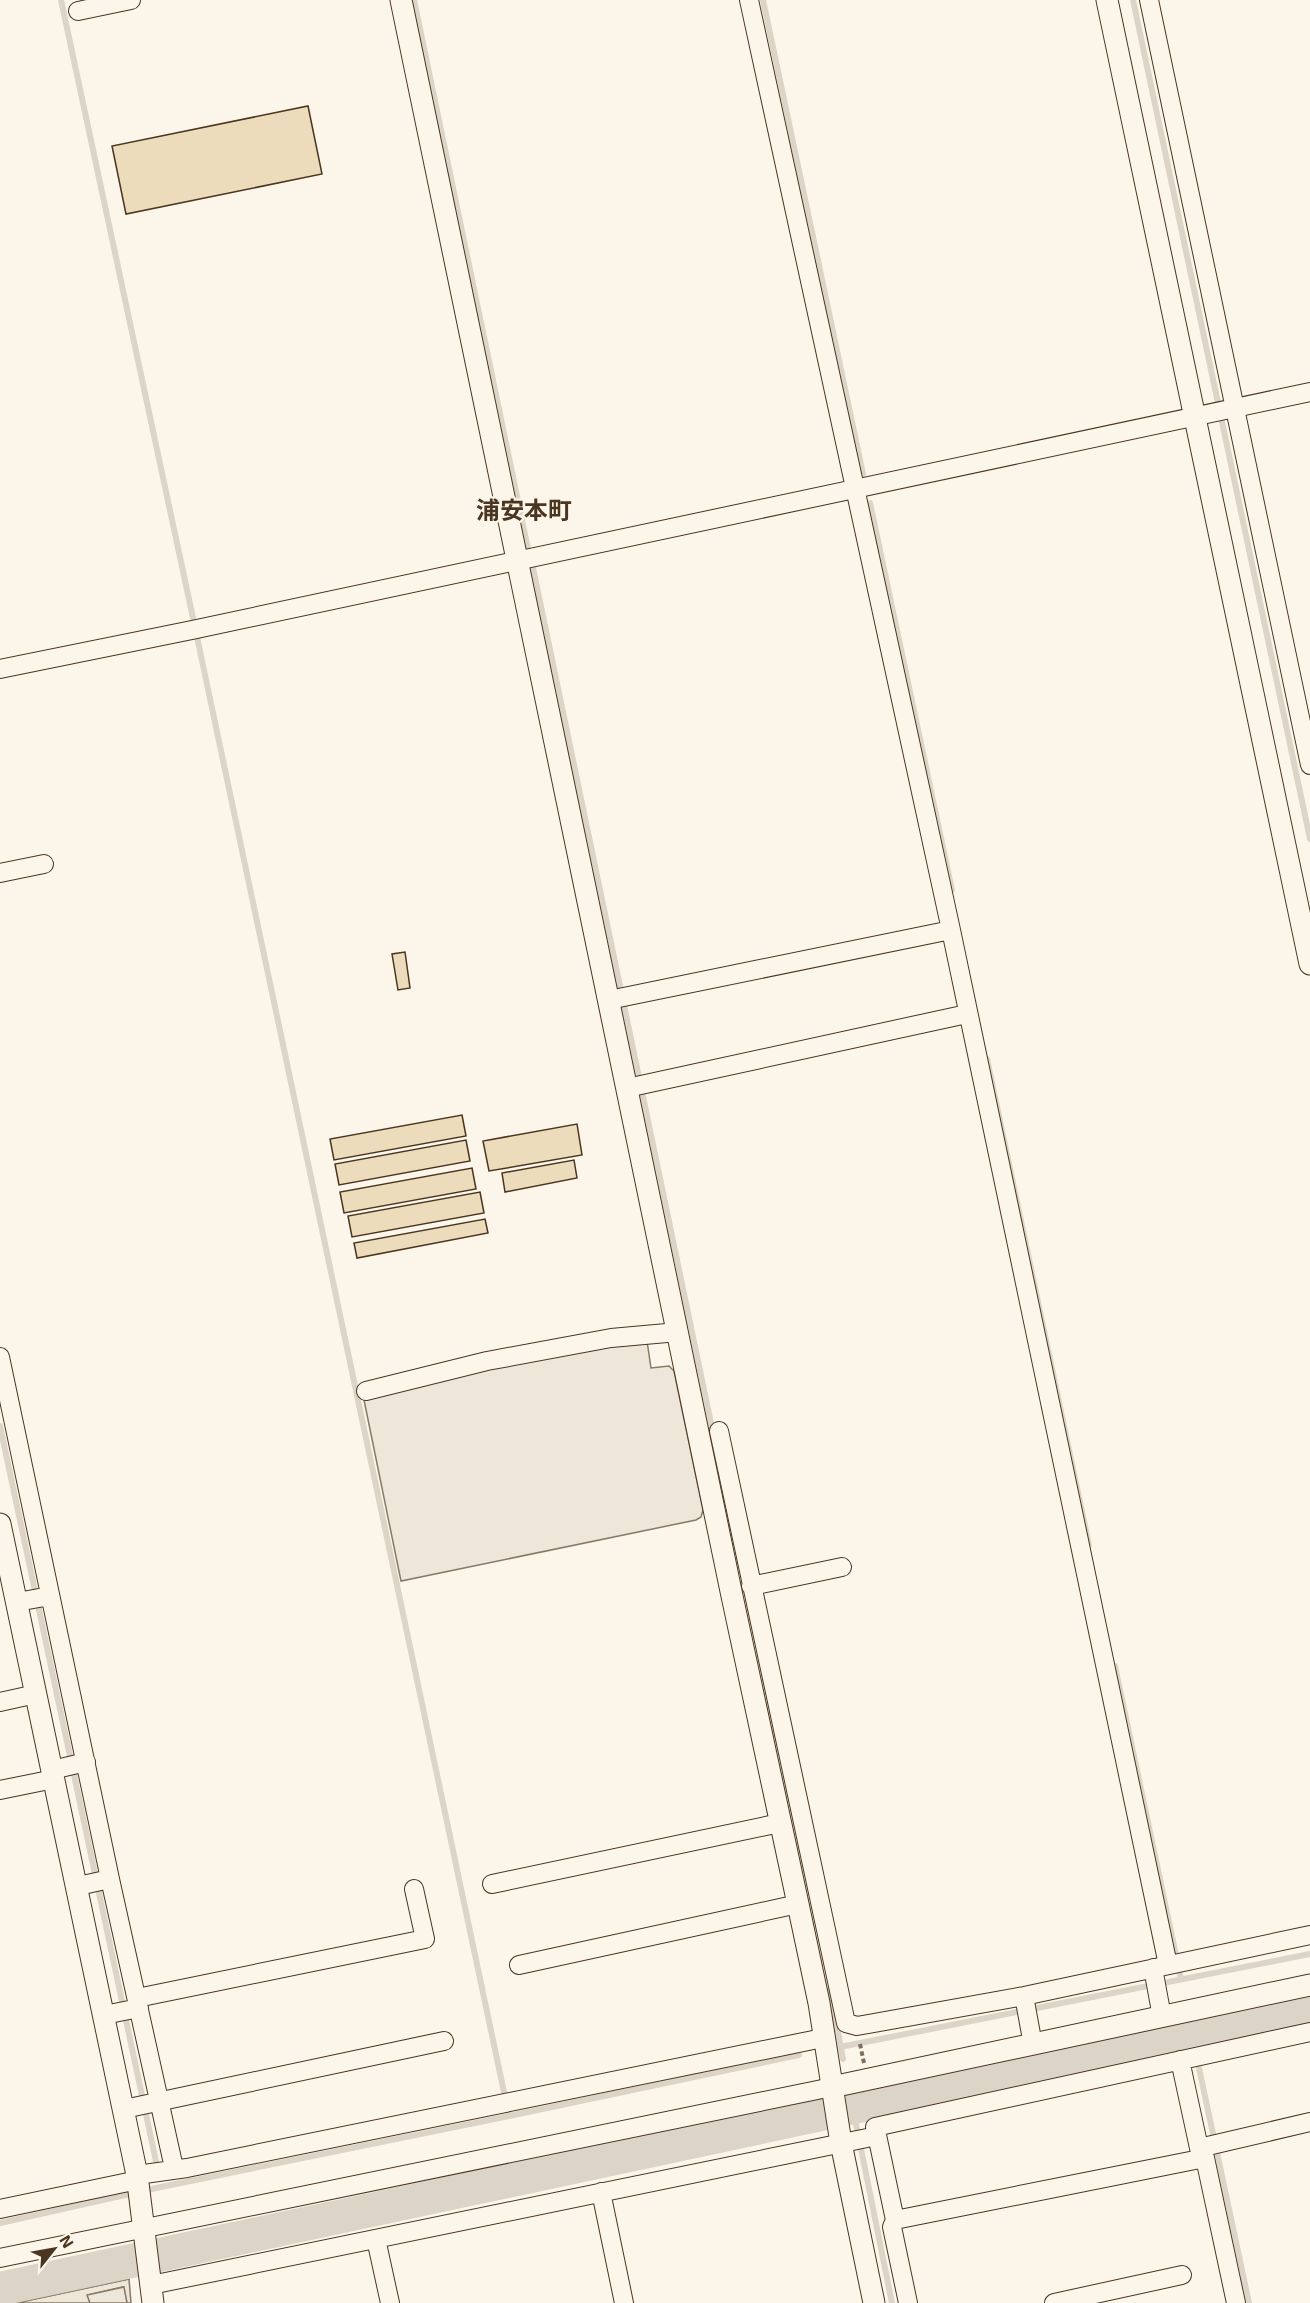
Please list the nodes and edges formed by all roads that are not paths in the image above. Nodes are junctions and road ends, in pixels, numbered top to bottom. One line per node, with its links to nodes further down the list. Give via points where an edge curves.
1 (131, 0): 6 (street)
2 (401, 0): 10 (street)
3 (749, 0): 9 (street)
4 (1107, 0): 8 (street)
5 (1149, 0): 8 (street)
6 (78, 11)
7 (1310, 392): 8 (street)
8 (1218, 411): 9 (street); 12 (street); 16 (street)
9 (856, 488): 10 (street); 15 (street)
10 (518, 560): 11 (street); 17 (street)
11 (0, 669)
12 (1310, 765)
13 (44, 864): 14 (street)
14 (0, 873)
15 (951, 930): 17 (street); 18 (street)
16 (1310, 964)
17 (618, 998): 19 (street)
18 (967, 1014): 19 (street); 41 (street)
19 (636, 1086): 20 (street)
20 (678, 1332): 22 (street, via 610,1338 487,1361); 25 (street)
21 (0, 1358): 23 (street)
22 (366, 1391)
23 (7, 1431): 29 (street)
24 (719, 1431): 25 (street)
25 (722, 1485): 28 (street)
26 (0, 1524): 29 (street)
27 (842, 1567): 28 (street)
28 (745, 1592): 34 (street)
29 (35, 1599): 30 (street); 32 (street)
30 (36, 1694): 31 (street); 32 (street)
31 (0, 1702)
32 (68, 1768): 33 (street); 35 (street); 35 (street)
33 (0, 1790)
34 (791, 1827): 36 (street); 38 (street); 46 (street)
35 (95, 1882): 44 (street); 44 (street)
36 (492, 1884)
37 (414, 1889): 44 (street, via 425,1939)
38 (798, 1904): 40 (street); 46 (street, via 819,2003)
39 (1310, 1935): 41 (street)
40 (519, 1965)
41 (1165, 1971): 43 (street); 45 (street)
42 (1310, 1985): 45 (street)
43 (1026, 2006): 46 (street); 49 (street)
44 (126, 2009): 52 (street); 52 (street)
45 (1162, 2017): 49 (street)
46 (833, 2029): 51 (street); 56 (street)
47 (1310, 2032): 50 (street)
48 (444, 2041): 52 (street)
49 (1032, 2045): 51 (street)
50 (1180, 2060): 54 (street, via 875,2127); 55 (street)
51 (832, 2092): 54 (street); 61 (street)
52 (143, 2105): 56 (street); 56 (street)
53 (1310, 2122): 55 (street)
54 (856, 2137): 57 (street); 59 (street); 67 (street)
55 (1209, 2148): 59 (street); 70 (street)
56 (149, 2179): 58 (street); 61 (street)
57 (601, 2192): 60 (street); 66 (street)
58 (0, 2209)
59 (895, 2220): 68 (street, via 892,2227)
60 (376, 2239): 64 (street); 65 (street)
61 (146, 2244): 62 (street); 64 (street)
62 (0, 2258)
63 (1182, 2275): 69 (street)
64 (152, 2294)
65 (390, 2303)
66 (624, 2303)
67 (874, 2303)
68 (908, 2303)
69 (1054, 2303)
70 (1236, 2303)

